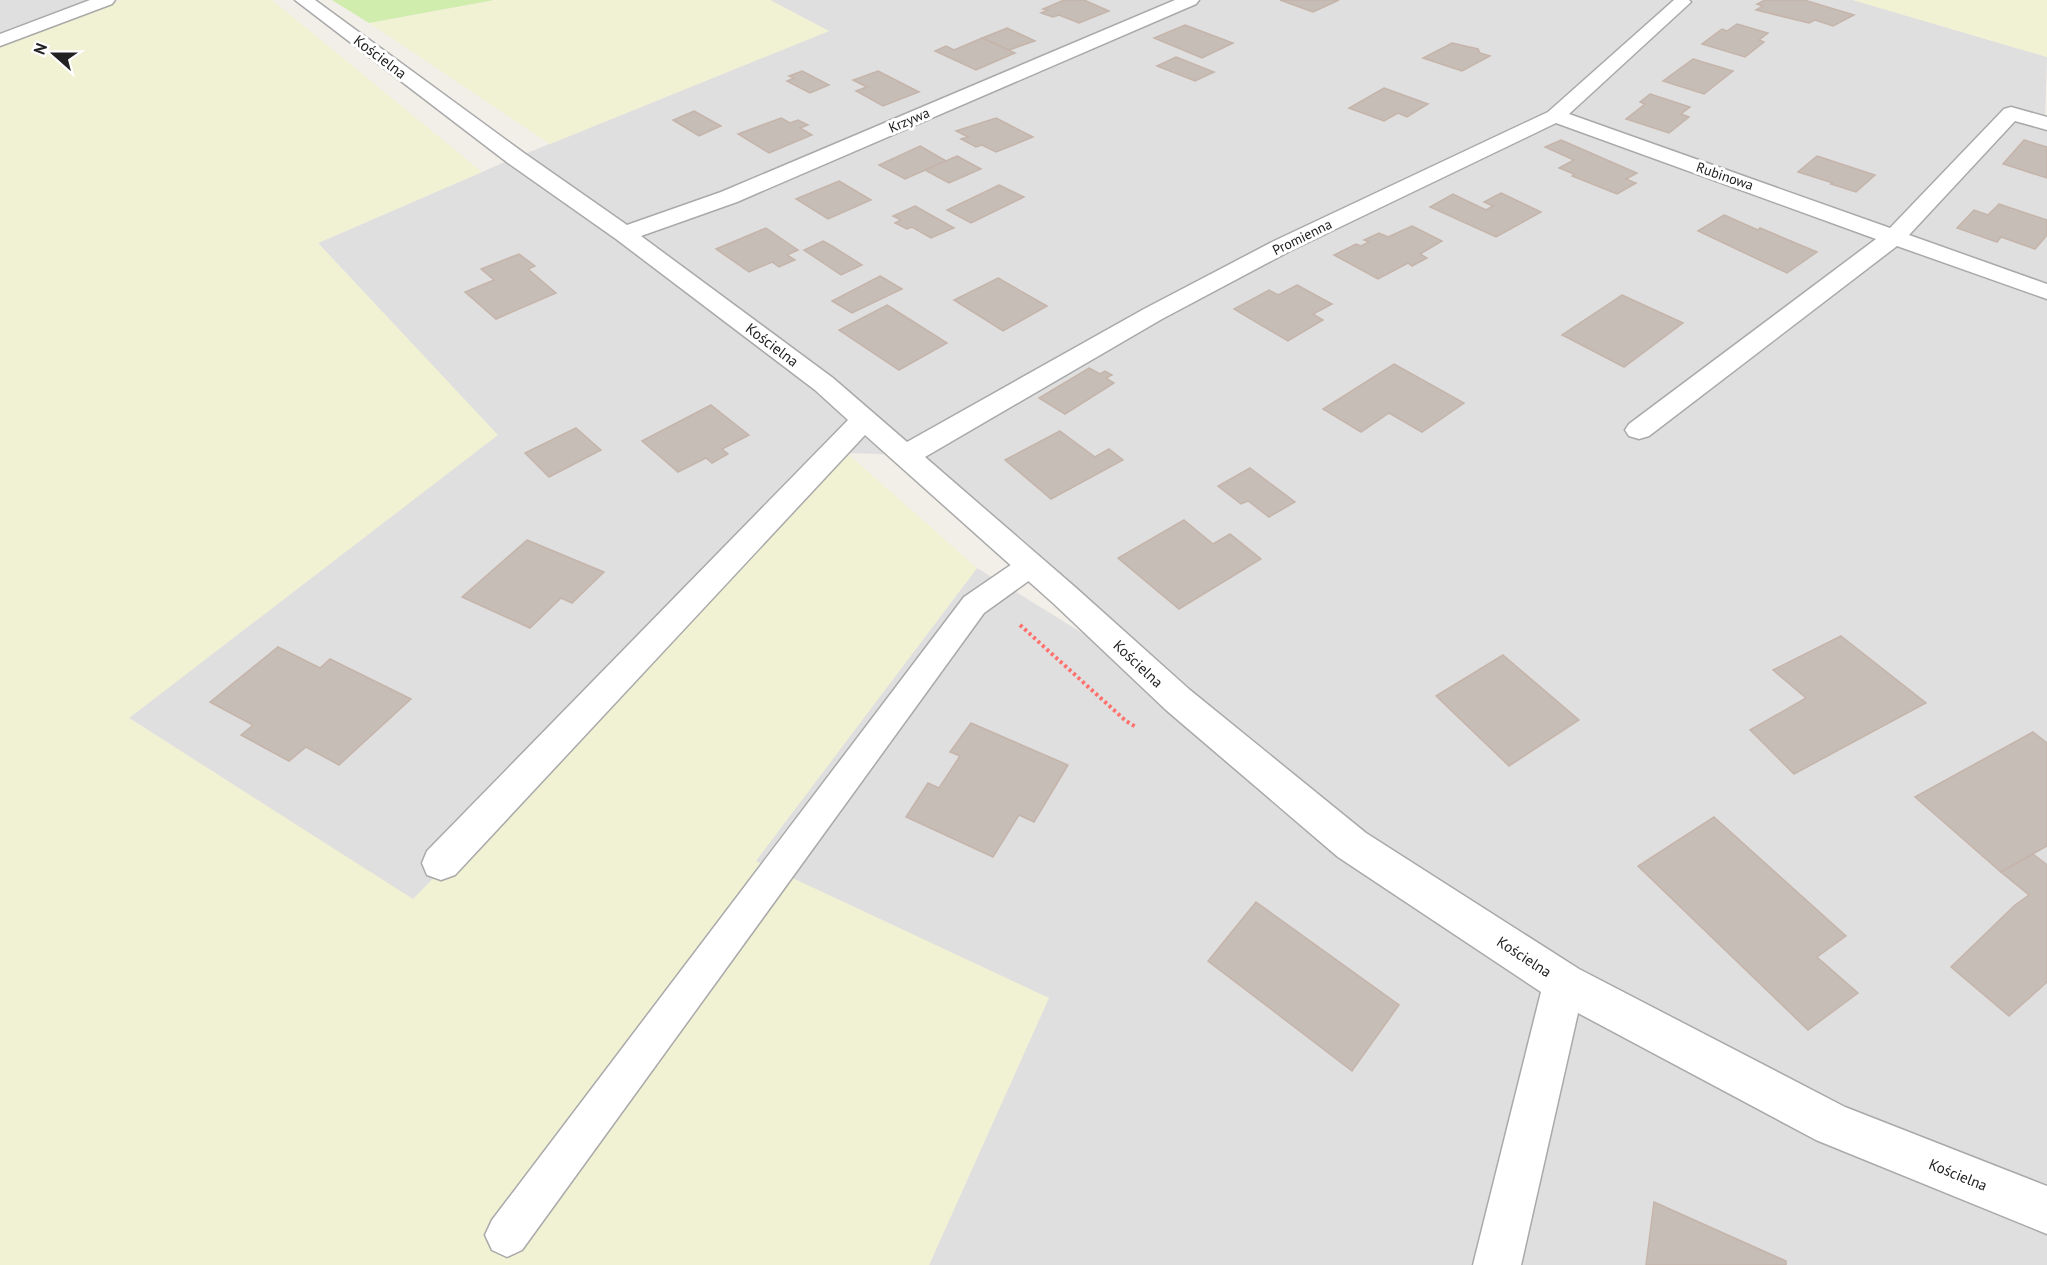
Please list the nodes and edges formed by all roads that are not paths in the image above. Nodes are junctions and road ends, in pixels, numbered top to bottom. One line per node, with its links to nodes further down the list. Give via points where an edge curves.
1 (106, 0): 5 (street)
2 (304, 0): 8 (street, Kościelna)
3 (1190, 0): 8 (street, Krzywa, via 729,197)
4 (1682, 2): 6 (street, Promienna)
5 (0, 40)
6 (1555, 116): 9 (street, Rubinowa); 13 (street, Promienna, via 1282,246)
7 (2047, 124): 9 (street, via 2011,114)
8 (624, 234): 11 (street, Kościelna, via 824,384)
9 (1895, 236): 10 (street, Rubinowa); 12 (street)
10 (2047, 292)
11 (864, 419): 13 (street, Kościelna); 15 (street)
12 (1640, 430)
13 (906, 454): 14 (street, Kościelna)
14 (1031, 565): 16 (street, Kościelna, via 1178,700 1352,845); 18 (lane, via 974,605)
15 (441, 863)
16 (1564, 983): 17 (street, Kościelna, via 1832,1124); 19 (street)
17 (2047, 1210)
18 (507, 1235)
19 (1497, 1265)

